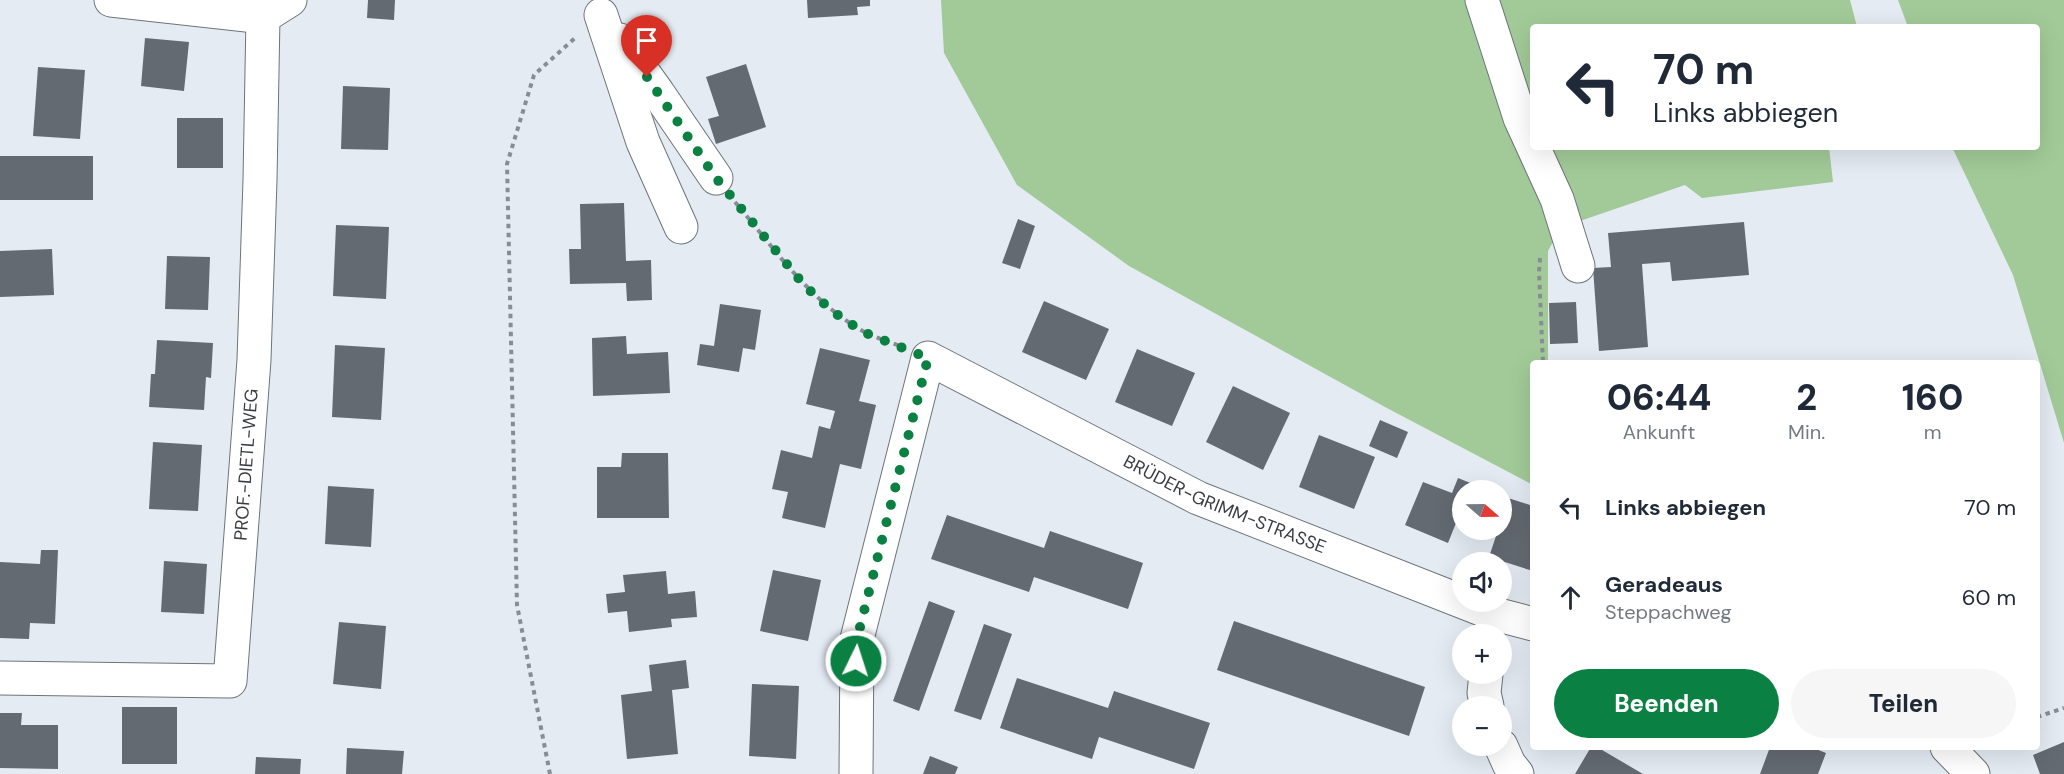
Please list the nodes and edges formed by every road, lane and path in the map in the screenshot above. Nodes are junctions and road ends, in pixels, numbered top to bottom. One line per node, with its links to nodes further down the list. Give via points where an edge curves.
1 (111, 0): 5 (street)
2 (290, 0): 5 (street)
3 (1482, 0): 6 (street)
4 (599, 7): 8 (street); 9 (street, via 643,142); 22 (path, via 534,75 507,164 517,605)
5 (263, 17): 17 (street, PROF.-DIETL-WEG, via 254,360 230,681)
6 (1530, 140)
7 (1535, 150): 11 (street, via 1557,199)
8 (716, 178): 12 (path, via 804,285 832,311 863,332)
9 (681, 227)
10 (1539, 263): 13 (path)
11 (1578, 267)
12 (928, 358): 14 (street, BRÜDER-GRIMM-STRASSE, via 1198,498); 23 (street, via 857,639)
13 (1543, 360)
14 (1490, 624)
15 (1512, 624): 16 (street, BRÜDER-GRIMM-STRASSE)
16 (1530, 624)
17 (0, 678)
18 (2064, 708): 19 (path)
19 (2040, 716)
20 (1950, 750): 25 (street)
21 (1505, 756): 24 (street)
22 (550, 774)
23 (856, 774)
24 (1516, 774)
25 (1973, 774)

